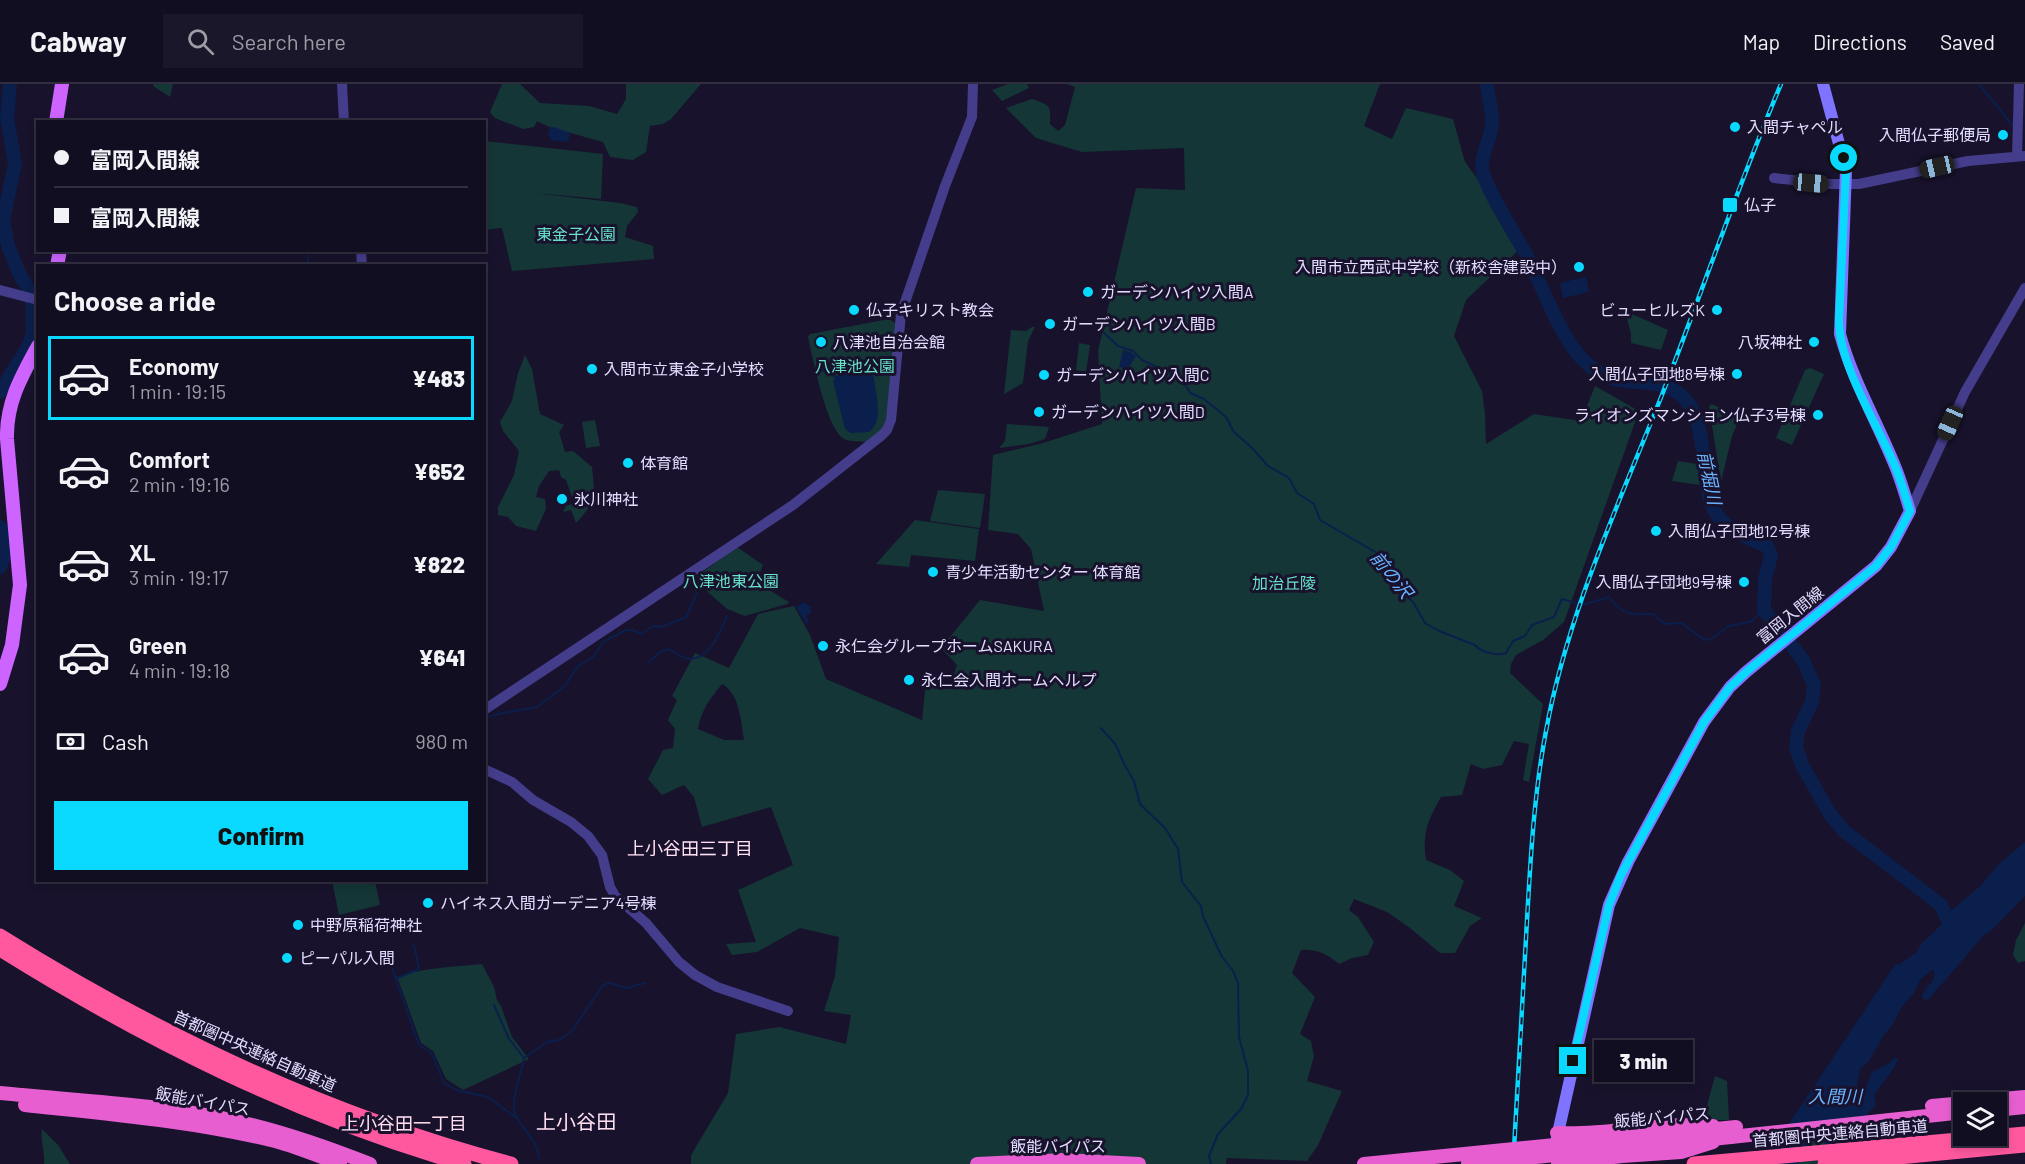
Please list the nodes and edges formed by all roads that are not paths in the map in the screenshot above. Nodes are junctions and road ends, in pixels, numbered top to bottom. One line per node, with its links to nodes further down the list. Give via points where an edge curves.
1 (62, 84): 6 (main road)
2 (342, 84): 7 (street)
3 (973, 84): 17 (street, via 972,117 901,314 887,430 793,505)
4 (1823, 84): 10 (main road, via 1844,158)
5 (2019, 84): 8 (street)
6 (56, 120)
7 (344, 120)
8 (2021, 156): 10 (street, via 1968,161)
9 (1774, 178): 10 (street)
10 (1845, 185): 15 (main road, via 1840,334)
11 (2025, 288): 15 (street, via 1965,392)
12 (0, 290): 13 (street)
13 (36, 299)
14 (36, 350): 16 (main road, via 17,385 7,417 20,592 12,645)
15 (1910, 511): 33 (main road, 富岡入間線, via 1876,566 1746,672 1704,722 1609,905)
16 (0, 684)
17 (486, 708)
18 (486, 770): 21 (street, via 512,782 588,836 602,855 615,896 694,975)
19 (0, 936): 39 (highway, 首都圏中央連絡自動車道, via 136,1017 259,1076 362,1117)
20 (0, 949): 38 (highway, 首都圏中央連絡自動車道, via 90,1003 233,1078 358,1130)
21 (788, 1011)
22 (0, 1093): 25 (highway)
23 (2025, 1097): 24 (highway, 飯能バイパス)
24 (2007, 1099)
25 (25, 1100): 26 (highway); 36 (highway, 飯能バイパス, via 207,1127 274,1141); 37 (highway, 飯能バイパス, via 167,1109 232,1120)
26 (0, 1102)
27 (1953, 1105): 30 (highway, 飯能バイパス)
28 (2025, 1107): 29 (highway)
29 (2007, 1109)
30 (1913, 1112): 31 (highway, 飯能バイパス); 32 (highway, 飯能バイパス)
31 (1953, 1112)
32 (1728, 1132): 33 (highway, bridge, via 1692,1124 1584,1135); 42 (highway, 飯能バイパス, bridge); 43 (highway, 飯能バイパス, bridge); 45 (highway, bridge, via 1681,1152)
33 (1557, 1133): 44 (main road, 富岡入間線)
34 (2025, 1134): 46 (highway, 首都圏中央連絡自動車道)
35 (2025, 1145): 47 (highway, 首都圏中央連絡自動車道)
36 (340, 1164)
37 (370, 1164)
38 (464, 1164)
39 (511, 1164)
40 (977, 1164): 41 (highway, 飯能バイパス, via 1064,1160)
41 (1139, 1164)
42 (1364, 1164)
43 (1468, 1164)
44 (1551, 1164)
45 (1558, 1164)
46 (1694, 1164)
47 (1825, 1164)

